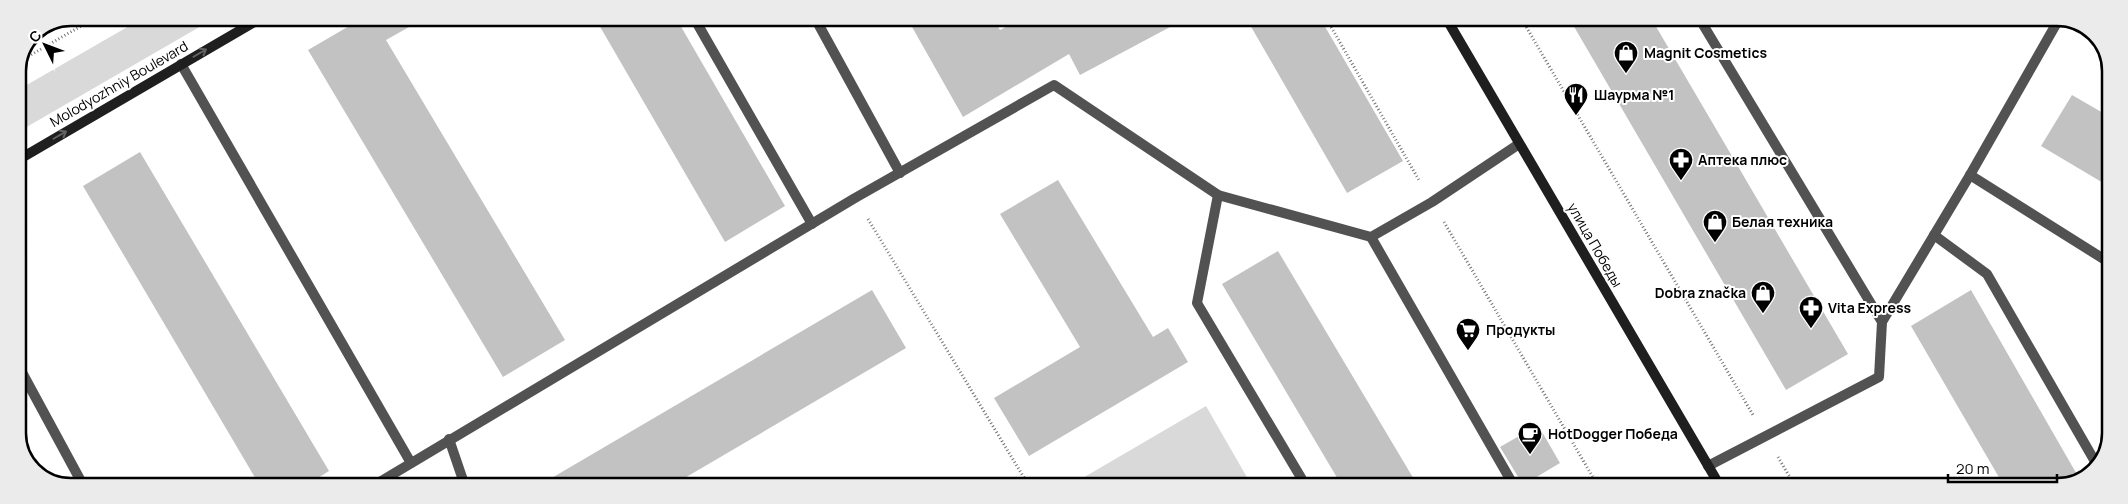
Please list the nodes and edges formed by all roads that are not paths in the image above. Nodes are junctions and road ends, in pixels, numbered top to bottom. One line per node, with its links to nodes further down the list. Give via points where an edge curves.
1 (247, 26): 7 (main road, Molodyozhniy Boulevard, one-way to 1)
2 (699, 26): 13 (lane)
3 (819, 26): 10 (lane)
4 (1451, 26): 8 (main road, улица Победы)
5 (1704, 26): 17 (lane)
6 (2055, 26): 11 (lane)
7 (181, 64): 9 (main road, Molodyozhniy Boulevard, one-way to 7); 21 (lane)
8 (1519, 144): 15 (lane, via 1432,202); 22 (main road, улица Победы)
9 (26, 155)
10 (900, 173): 12 (lane, via 1054,85); 13 (lane)
11 (1970, 175): 14 (lane); 16 (lane)
12 (1218, 195): 15 (lane); 26 (lane, via 1198,303)
13 (812, 224): 19 (lane)
14 (1934, 235): 17 (lane); 20 (lane, via 1987,274)
15 (1371, 237): 27 (lane)
16 (2102, 257)
17 (1882, 322): 22 (lane, via 1879,377)
18 (26, 380): 23 (lane)
19 (449, 439): 21 (lane); 25 (lane)
20 (2093, 459)
21 (411, 462): 24 (lane)
22 (1708, 466): 28 (main road, улица Победы)
23 (79, 478)
24 (386, 478)
25 (462, 478)
26 (1301, 478)
27 (1509, 478)
28 (1715, 478)

